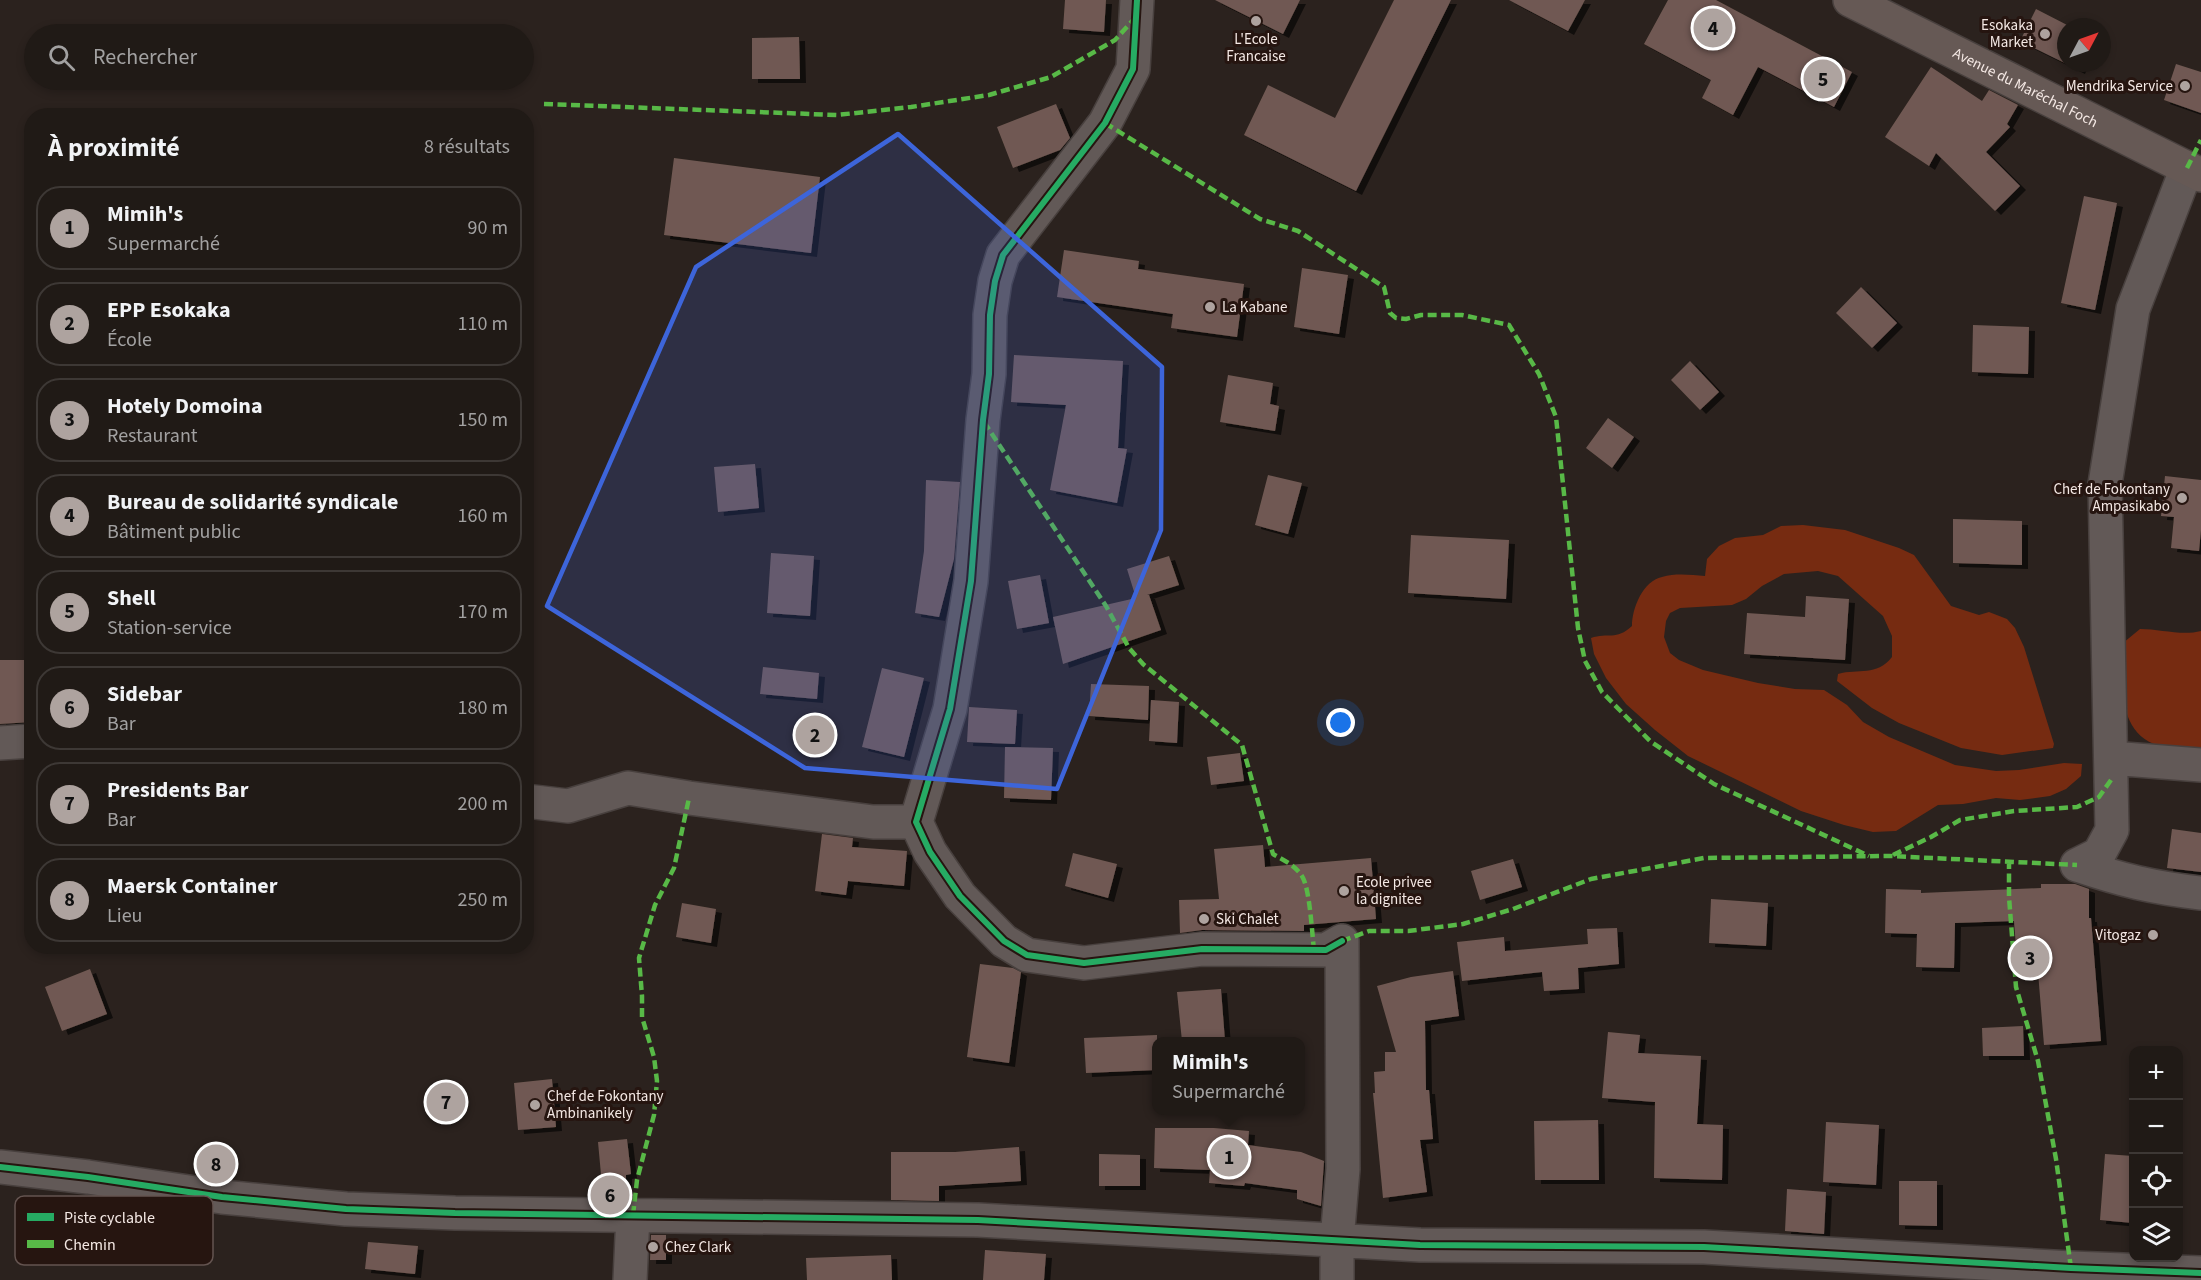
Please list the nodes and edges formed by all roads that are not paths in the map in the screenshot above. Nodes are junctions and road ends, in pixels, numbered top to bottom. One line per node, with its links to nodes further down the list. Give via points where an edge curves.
1 (1137, 0): 9 (street, via 1133,69 1105,123 1004,255 995,281 971,581 950,709)
2 (1850, 0): 3 (main road, Avenue du Maréchal Foch)
3 (2194, 171): 6 (street, via 2133,309 2105,484)
4 (24, 742): 5 (street)
5 (0, 743)
6 (2111, 758): 7 (street); 10 (street, via 2112,830 2099,854 2077,865 2157,888)
7 (2201, 765)
8 (534, 802): 9 (street, via 568,807 628,788 873,822)
9 (916, 822): 13 (street, via 930,852 960,896 1004,940 1027,955 1084,963 1202,949 1326,950 1342,940 1343,1169)
10 (2201, 893)
11 (0, 1167): 12 (street, via 222,1197 346,1209)
12 (633, 1215): 13 (street, via 978,1220); 16 (street)
13 (1337, 1240): 15 (street, via 1420,1245 1704,1247); 17 (street)
14 (2201, 1272): 15 (street)
15 (2087, 1275)
16 (630, 1280)
17 (1337, 1280)

